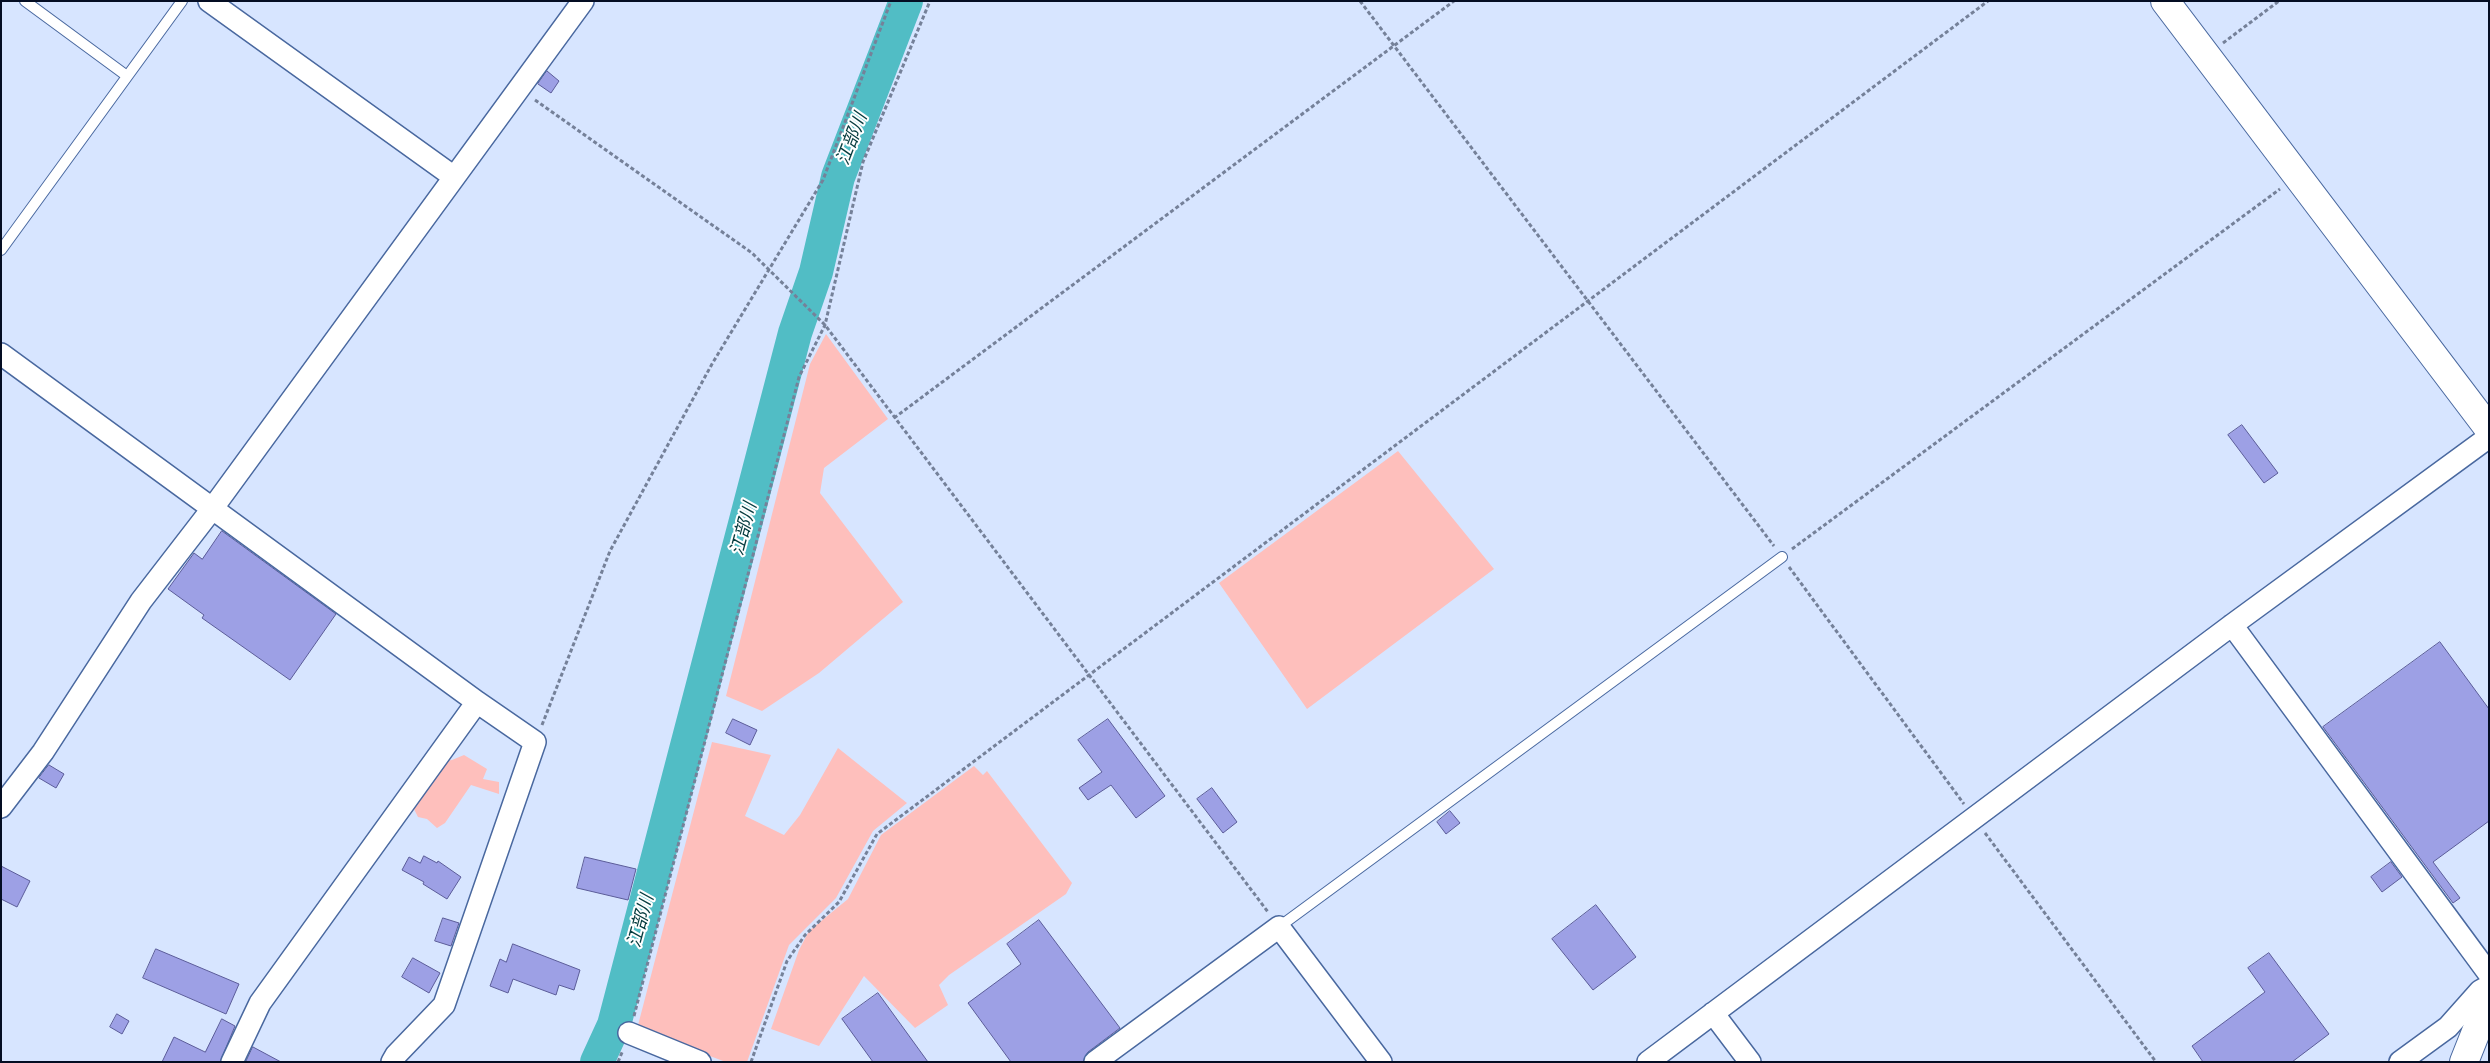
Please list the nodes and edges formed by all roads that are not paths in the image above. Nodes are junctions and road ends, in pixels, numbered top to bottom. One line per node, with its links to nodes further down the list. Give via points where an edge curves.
1 (25, 1): 6 (lane)
2 (182, 1): 6 (lane)
3 (209, 1): 7 (street)
4 (583, 1): 7 (street)
5 (2165, 1): 10 (street)
6 (128, 76): 8 (lane)
7 (454, 177): 12 (street)
8 (1, 250)
9 (1, 354): 12 (street)
10 (2489, 429)
11 (2489, 438): 14 (street)
12 (212, 509): 15 (street); 16 (street, via 141,601 43,752)
13 (1782, 557): 17 (lane)
14 (2232, 625): 18 (street); 21 (street)
15 (477, 702): 23 (street, via 260,1003); 24 (street, via 535,742 444,1004)
16 (1, 807)
17 (1279, 927): 26 (street); 27 (street)
18 (2489, 974)
19 (2489, 986): 30 (street, via 2480,991 2448,1028)
20 (2489, 998): 31 (street)
21 (1713, 1013): 28 (street); 29 (street)
22 (629, 1033): 25 (street)
23 (232, 1062)
24 (392, 1062)
25 (700, 1062)
26 (1095, 1062)
27 (1381, 1062)
28 (1648, 1062)
29 (1750, 1062)
30 (2400, 1062)
31 (2464, 1062)

